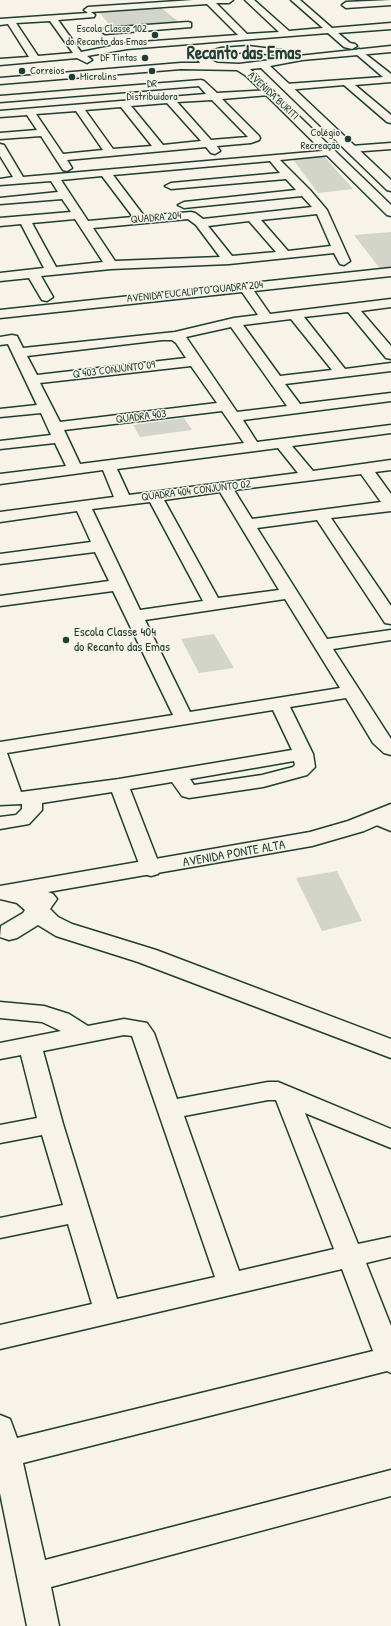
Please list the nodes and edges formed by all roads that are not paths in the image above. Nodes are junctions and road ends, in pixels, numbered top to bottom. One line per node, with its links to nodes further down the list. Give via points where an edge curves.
1 (121, 0): 10 (street)
2 (229, 0): 7 (street)
3 (249, 0): 21 (street)
4 (309, 0): 5 (street)
5 (296, 1): 20 (street)
6 (387, 1): 8 (street)
7 (210, 2): 9 (street); 22 (street)
8 (343, 3): 11 (street)
9 (168, 5): 10 (street); 17 (street)
10 (127, 7): 13 (street)
11 (355, 12)
12 (52, 18): 13 (street); 15 (street); 29 (street)
13 (94, 18): 17 (street); 25 (street)
14 (364, 20): 19 (street)
15 (10, 21): 16 (street); 31 (street)
16 (0, 22)
17 (188, 25): 23 (street)
18 (391, 26): 19 (street)
19 (374, 27): 20 (street)
20 (329, 31): 21 (street); 26 (street)
21 (287, 34): 22 (street)
22 (245, 37): 23 (street)
23 (203, 40): 25 (street)
24 (391, 43): 26 (main road)
25 (117, 47): 29 (street); 29 (street, via 118,58 86,60)
26 (351, 47): 27 (main road); 28 (main road); 32 (main road); 37 (street)
27 (391, 49)
28 (268, 50): 30 (main road, via 236,50); 32 (main road, via 283,54)
29 (79, 55): 31 (street)
30 (205, 56): 36 (main road, via 205,62); 39 (main road, via 173,61)
31 (35, 59): 33 (street)
32 (284, 59): 34 (main road)
33 (0, 62)
34 (267, 64): 38 (main road); 43 (main road, AVENIDA BURITI, via 267,70)
35 (391, 65): 37 (street)
36 (218, 66): 38 (main road); 41 (main road, via 181,66)
37 (376, 66): 40 (street)
38 (239, 67): 45 (main road, AVENIDA BURITI)
39 (0, 75)
40 (391, 79): 42 (street)
41 (0, 81)
42 (346, 82): 43 (street); 51 (street)
43 (286, 87): 63 (main road, AVENIDA BURITI)
44 (88, 92): 46 (street, via 201,83); 47 (street); 52 (street)
45 (269, 92): 46 (street); 64 (main road, AVENIDA BURITI)
46 (215, 96): 48 (street); 59 (street, via 255,138)
47 (0, 98)
48 (169, 100): 49 (street); 59 (street)
49 (123, 103): 52 (street); 62 (street)
50 (385, 103): 51 (street)
51 (372, 104): 56 (street)
52 (97, 106): 53 (street)
53 (78, 107): 54 (street); 65 (street)
54 (30, 112): 55 (street); 57 (street)
55 (0, 114)
56 (391, 120)
57 (44, 133): 58 (street); 67 (street)
58 (0, 136)
59 (208, 144): 62 (street); 68 (street)
60 (391, 146): 63 (street)
61 (0, 147): 76 (street)
62 (160, 148): 65 (street)
63 (351, 149): 71 (main road, AVENIDA BURITI)
64 (330, 152): 66 (street); 74 (main road, AVENIDA BURITI)
65 (110, 153): 67 (street)
66 (272, 157): 68 (street); 73 (street)
67 (60, 158): 72 (street)
68 (224, 161): 69 (street)
69 (155, 168): 70 (street); 78 (street)
70 (105, 172): 72 (street); 91 (street)
71 (375, 173): 74 (main road, via 370,177); 80 (main road, AVENIDA BURITI)
72 (72, 175): 75 (street)
73 (290, 175): 78 (street); 81 (street)
74 (354, 175): 79 (main road, AVENIDA BURITI)
75 (54, 177): 76 (street); 82 (street)
76 (20, 180): 77 (street)
77 (0, 182)
78 (170, 186): 84 (street)
79 (365, 186): 80 (main road, via 373,182); 86 (main road, AVENIDA BURITI)
80 (389, 186)
81 (306, 192): 84 (street); 85 (street)
82 (66, 195): 83 (street); 90 (street)
83 (0, 202)
84 (184, 205): 88 (street)
85 (321, 210): 87 (street); 93 (street)
86 (391, 212)
87 (253, 218): 88 (street); 94 (street)
88 (196, 219): 91 (street, QUADRA 204); 95 (street, QUADRA 204)
89 (25, 220): 90 (street, QUADRA 204); 92 (street, QUADRA 204); 98 (street)
90 (82, 220): 91 (street, QUADRA 204); 97 (street)
91 (140, 220)
92 (0, 222)
93 (339, 249): 94 (street); 101 (street)
94 (285, 255): 95 (street)
95 (229, 260): 96 (street)
96 (174, 263): 97 (street); 104 (street)
97 (111, 265): 98 (street)
98 (52, 271): 100 (street)
99 (391, 272): 101 (street, AVENIDA EUCALIPTO QUADRA 204)
100 (33, 273): 102 (street); 106 (street)
101 (350, 276): 103 (street, AVENIDA EUCALIPTO QUADRA 204)
102 (0, 277)
103 (245, 287): 104 (street, AVENIDA EUCALIPTO QUADRA 204); 111 (street)
104 (195, 292): 105 (street, AVENIDA EUCALIPTO QUADRA 204)
105 (160, 296): 106 (street, AVENIDA EUCALIPTO QUADRA 204, via 133,299 118,291); 106 (street, via 164,305 154,310 60,319 51,318)
106 (46, 303): 109 (street, via 21,301 16,304 19,311)
107 (391, 303): 108 (street)
108 (351, 307): 110 (street); 116 (street)
109 (0, 314): 114 (street)
110 (294, 314): 111 (street); 119 (street)
111 (266, 318): 112 (street)
112 (234, 322): 113 (street); 121 (street)
113 (176, 336): 115 (street); 117 (street)
114 (6, 340): 115 (street)
115 (19, 353): 120 (street)
116 (391, 355)
117 (195, 361): 120 (street, Q 403 CONJUNTO 09); 125 (street)
118 (391, 367): 119 (street)
119 (341, 373): 121 (street)
120 (32, 380): 123 (street)
121 (277, 381): 124 (street)
122 (391, 397): 124 (street, QUADRA 403)
123 (46, 408): 126 (street); 128 (street)
124 (296, 409): 125 (street, QUADRA 403)
125 (229, 412): 128 (street, QUADRA 403); 131 (street)
126 (0, 413)
127 (391, 430): 129 (street)
128 (58, 433): 130 (street, QUADRA 403); 135 (street)
129 (282, 443): 131 (street); 136 (street)
130 (0, 445)
131 (253, 446): 132 (street)
132 (108, 465): 135 (street); 140 (street)
133 (391, 465): 134 (street, QUADRA 404 CONJUNTO 02)
134 (365, 468): 136 (street, QUADRA 404 CONJUNTO 02); 142 (street)
135 (76, 469): 137 (street)
136 (309, 476): 138 (street, QUADRA 404 CONJUNTO 02)
137 (0, 479)
138 (225, 488): 139 (street, QUADRA 404 CONJUNTO 02); 145 (street)
139 (155, 497): 140 (street, QUADRA 404 CONJUNTO 02); 151 (street)
140 (124, 500): 141 (street, QUADRA 404 CONJUNTO 02)
141 (83, 506): 144 (street, QUADRA 404 CONJUNTO 02); 146 (street)
142 (391, 506): 143 (street)
143 (321, 515): 145 (street); 153 (street)
144 (0, 517)
145 (248, 524): 149 (street)
146 (101, 546): 147 (street); 148 (street)
147 (0, 559)
148 (119, 585): 150 (street); 152 (street)
149 (290, 593): 151 (street); 155 (street)
150 (0, 601)
151 (213, 604): 152 (street)
152 (134, 616): 158 (street)
153 (391, 619)
154 (391, 635): 155 (street)
155 (322, 645): 156 (street)
156 (351, 692): 157 (street); 160 (street, via 380,739)
157 (279, 703): 158 (street); 162 (street, via 303,754 305,767 300,771 263,781 189,792 178,776)
158 (184, 718): 159 (street)
159 (0, 748)
160 (391, 749)
161 (0, 756): 164 (street)
162 (119, 785): 163 (street); 167 (street)
163 (32, 798): 164 (street); 166 (street, via 32,810 26,817 22,820)
164 (6, 799)
165 (386, 818): 167 (main road, AVENIDA PONTE ALTA, via 312,839)
166 (0, 823)
167 (151, 869): 168 (main road, AVENIDA PONTE ALTA)
168 (72, 880): 169 (main road, AVENIDA PONTE ALTA); 170 (main road, via 48,895)
169 (3, 893): 170 (main road, via 25,898)
170 (38, 910): 171 (main road, via 32,919 22,926); 172 (main road, via 50,923)
171 (4, 932): 172 (main road)
172 (83, 937): 176 (main road, via 147,956)
173 (0, 1010): 174 (street, via 44,1014 61,1020)
174 (85, 1035): 175 (street); 179 (street, via 124,1027 139,1028)
175 (30, 1045): 177 (street); 180 (street)
176 (391, 1049)
177 (0, 1051)
178 (286, 1094): 179 (street, via 268,1091); 182 (street); 186 (street)
179 (170, 1110): 187 (street)
180 (51, 1124): 181 (street); 183 (street)
181 (0, 1134)
182 (391, 1139)
183 (77, 1212): 184 (street); 188 (street)
184 (0, 1228)
185 (391, 1247): 186 (street)
186 (351, 1256): 187 (street); 190 (street)
187 (231, 1285): 188 (street)
188 (108, 1312): 189 (street)
189 (0, 1337)
190 (391, 1360): 191 (street)
191 (3, 1441): 193 (street)
192 (391, 1483): 193 (street)
193 (34, 1577): 194 (street)
194 (43, 1626)

